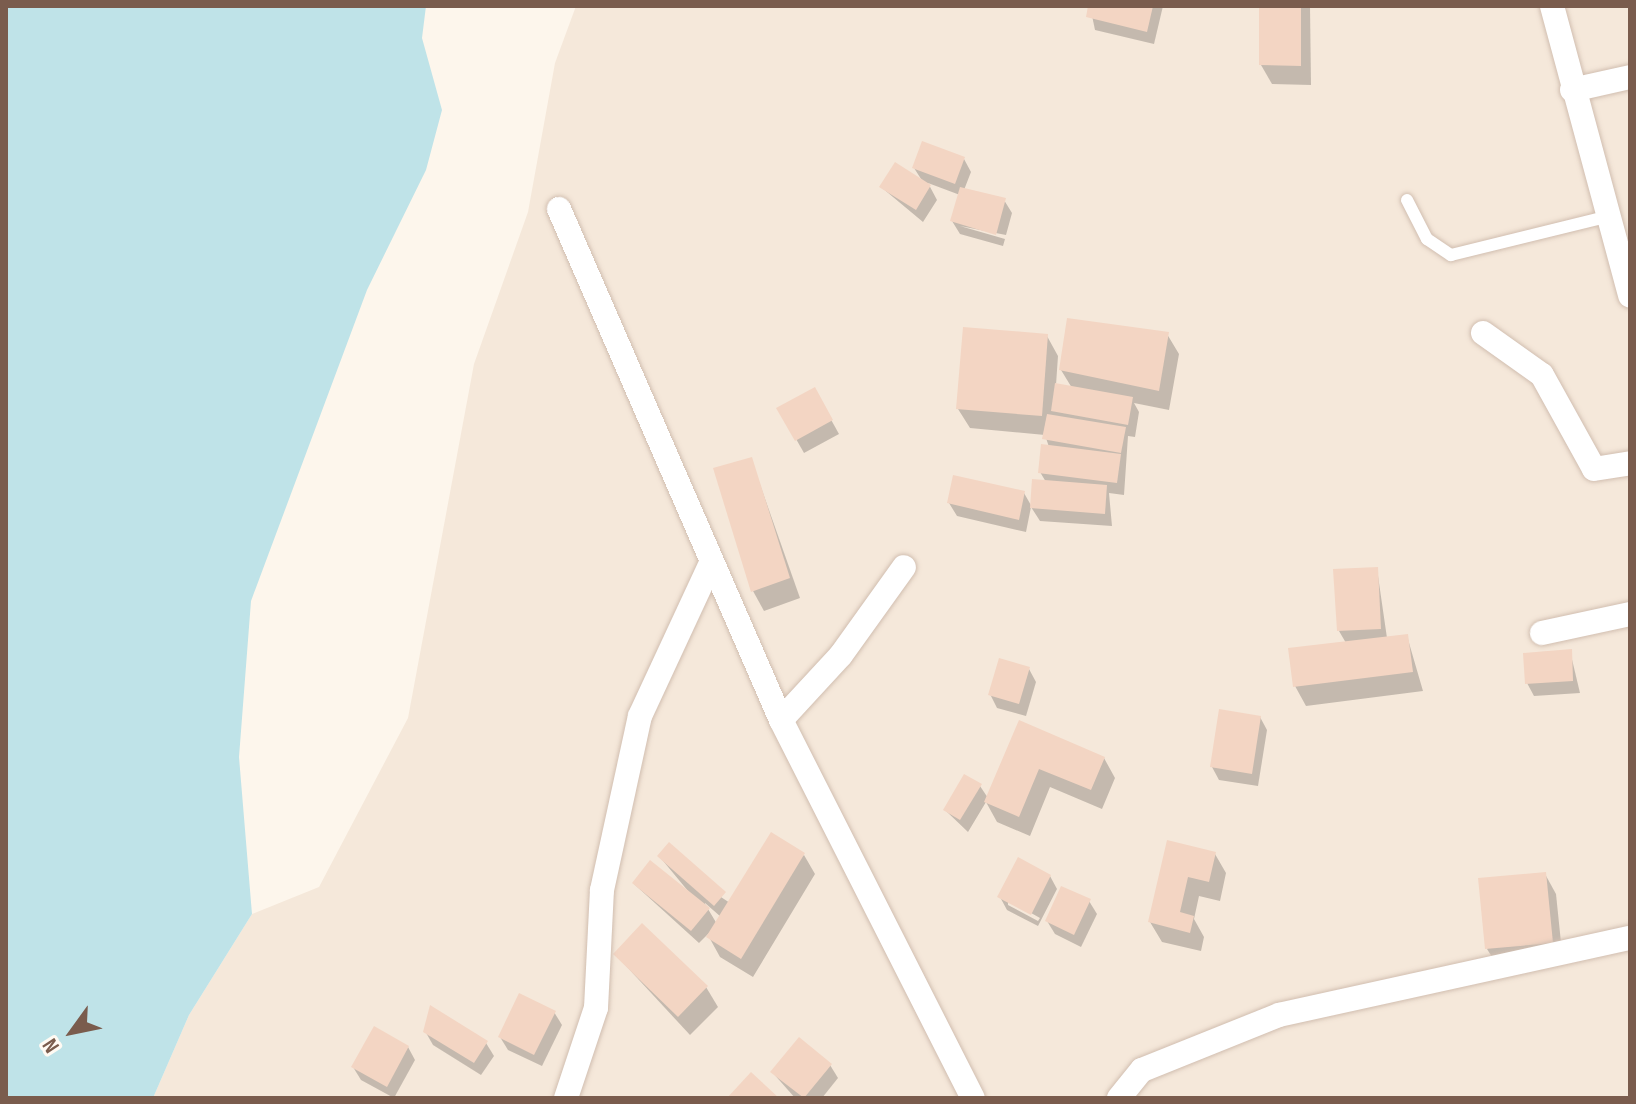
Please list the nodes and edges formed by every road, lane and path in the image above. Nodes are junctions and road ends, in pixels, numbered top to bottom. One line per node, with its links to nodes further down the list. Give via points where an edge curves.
1 (1552, 6): 3 (street)
2 (1630, 77): 3 (street)
3 (1572, 90): 6 (street)
4 (1407, 200): 6 (lane, via 1427,239 1451,255)
5 (559, 209): 11 (street)
6 (1610, 216): 7 (street)
7 (1624, 245): 8 (street)
8 (1630, 296)
9 (1483, 333): 10 (street, via 1542,375 1594,469)
10 (1630, 463)
11 (711, 563): 15 (street); 17 (street, via 640,716 602,890 596,1008)
12 (904, 567): 15 (street, via 841,655)
13 (1630, 614): 14 (street)
14 (1542, 633)
15 (781, 720): 18 (street)
16 (1630, 938): 19 (street, via 1279,1015 1142,1070)
17 (566, 1098)
18 (973, 1098)
19 (1119, 1098)

